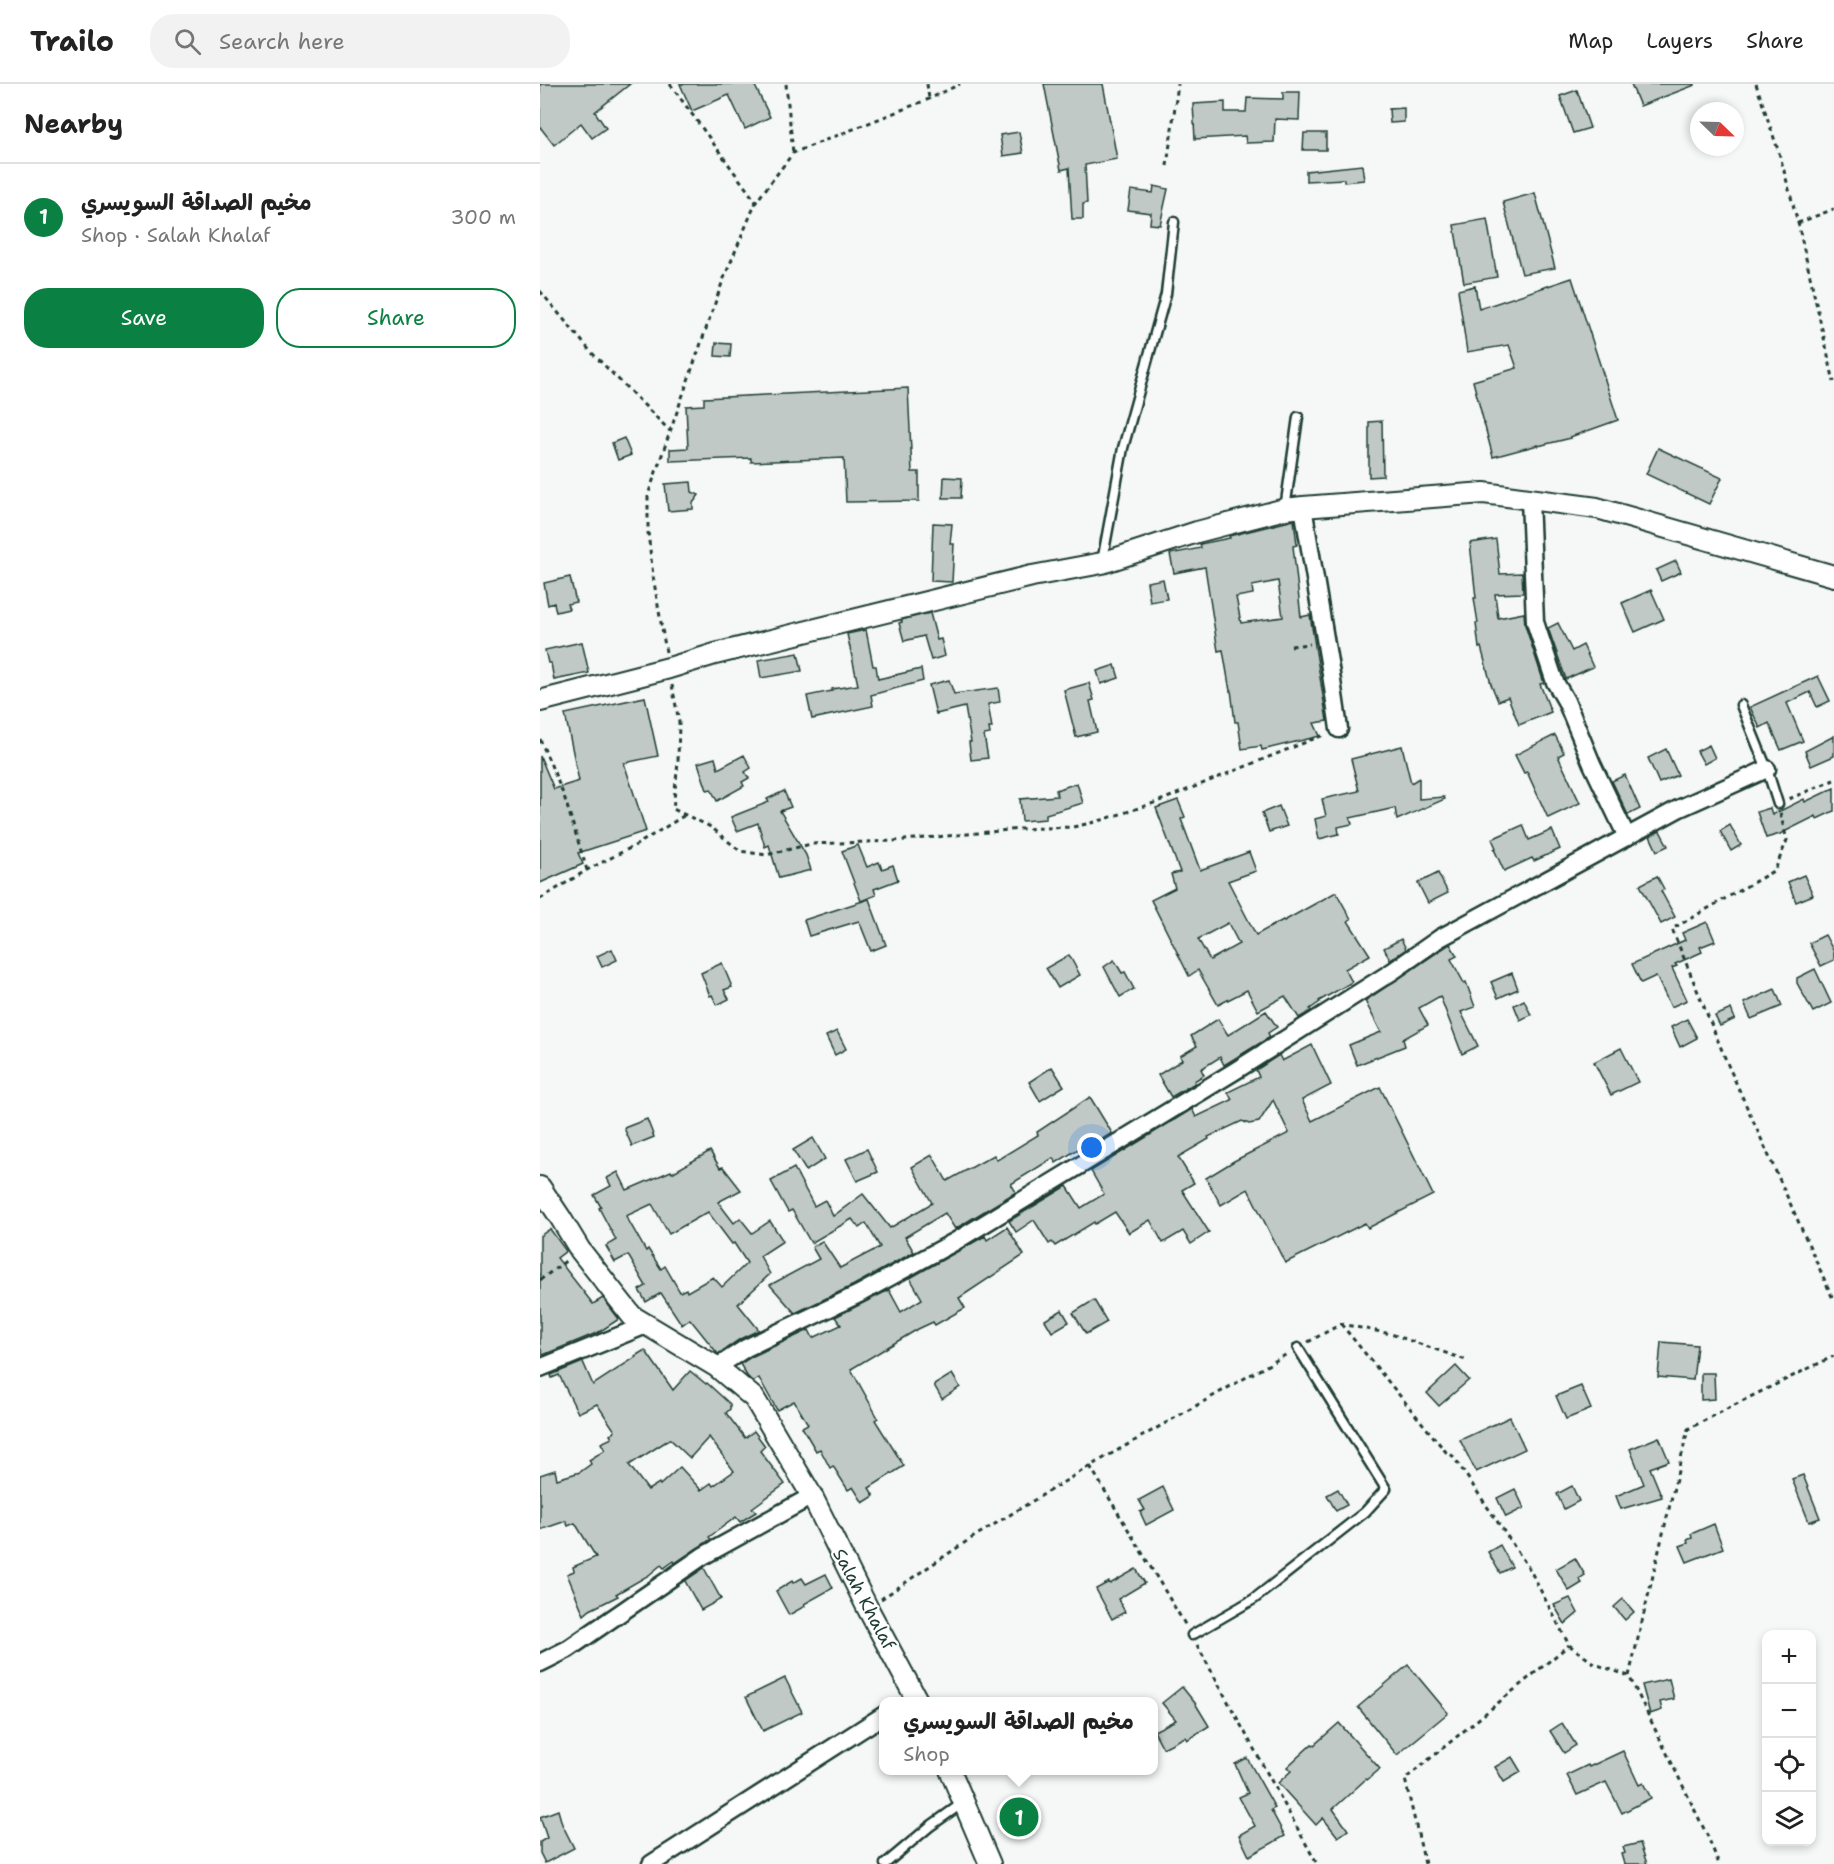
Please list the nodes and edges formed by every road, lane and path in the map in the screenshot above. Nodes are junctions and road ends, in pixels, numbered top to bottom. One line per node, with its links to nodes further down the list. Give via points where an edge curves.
1 (670, 84): 10 (path)
2 (786, 84): 8 (path)
3 (927, 84): 7 (path)
4 (960, 84): 7 (path)
5 (1178, 84): 9 (path)
6 (1756, 84): 13 (path)
7 (929, 99): 8 (path)
8 (793, 153): 10 (path)
9 (1167, 166)
10 (756, 202): 17 (path, via 722,283)
11 (1834, 209): 13 (path)
12 (1174, 222): 20 (lane, via 1166,294 1123,448)
13 (1798, 224): 15 (path)
14 (540, 291): 17 (path, via 591,352)
15 (1834, 382)
16 (1298, 417): 19 (lane)
17 (670, 430): 24 (path, via 648,495 653,576)
18 (1530, 500): 19 (street, via 1484,493); 21 (street, via 1597,508); 33 (street, via 1535,622 1555,682)
19 (1294, 508): 20 (street, via 1197,532); 22 (street)
20 (1102, 563): 24 (street, via 1032,576)
21 (1834, 576)
22 (1325, 642): 23 (path); 27 (street)
23 (1291, 646)
24 (669, 668): 25 (street); 32 (path, via 679,722 673,809)
25 (540, 701)
26 (1741, 705): 29 (lane)
27 (1339, 729): 32 (path, via 1157,802 1073,827 811,844 766,855 740,851 711,827)
28 (540, 739): 34 (path, via 564,796)
29 (1767, 769): 31 (lane); 33 (street)
30 (1834, 780): 31 (path)
31 (1778, 804): 39 (path, via 1787,840 1775,870 1672,929)
32 (685, 815): 34 (path)
33 (1627, 837): 45 (street, via 1440,938 1235,1071 956,1241 859,1294 746,1348)
34 (587, 870): 35 (path)
35 (540, 899)
36 (540, 1187): 37 (street, Salah Khalaf)
37 (580, 1250): 38 (path); 41 (street, Salah Khalaf, via 632,1316)
38 (540, 1280)
39 (1834, 1301)
40 (1341, 1324): 42 (path); 44 (path, via 1391,1334); 51 (path, via 1453,1456 1530,1570)
41 (646, 1325): 45 (street, Salah Khalaf); 46 (street)
42 (1298, 1348): 47 (path); 50 (lane, via 1386,1489 1365,1512 1254,1599)
43 (1834, 1356): 53 (path, via 1689,1430)
44 (1466, 1360)
45 (717, 1367): 48 (street, Salah Khalaf, via 754,1398)
46 (540, 1368)
47 (1090, 1466): 49 (path, via 967,1541); 50 (path)
48 (812, 1496): 49 (street, Salah Khalaf); 52 (street, via 703,1556 568,1649)
49 (868, 1609): 54 (street, Salah Khalaf)
50 (1192, 1635): 61 (path)
51 (1569, 1645): 53 (path, via 1595,1664); 62 (path, via 1405,1779)
52 (540, 1663)
53 (1629, 1676): 63 (path)
54 (912, 1697)
55 (879, 1718): 58 (street)
56 (952, 1775): 57 (street)
57 (963, 1802): 59 (lane); 60 (street)
58 (651, 1864)
59 (885, 1864)
60 (990, 1864)
61 (1317, 1864)
62 (1425, 1864)
63 (1719, 1864)

